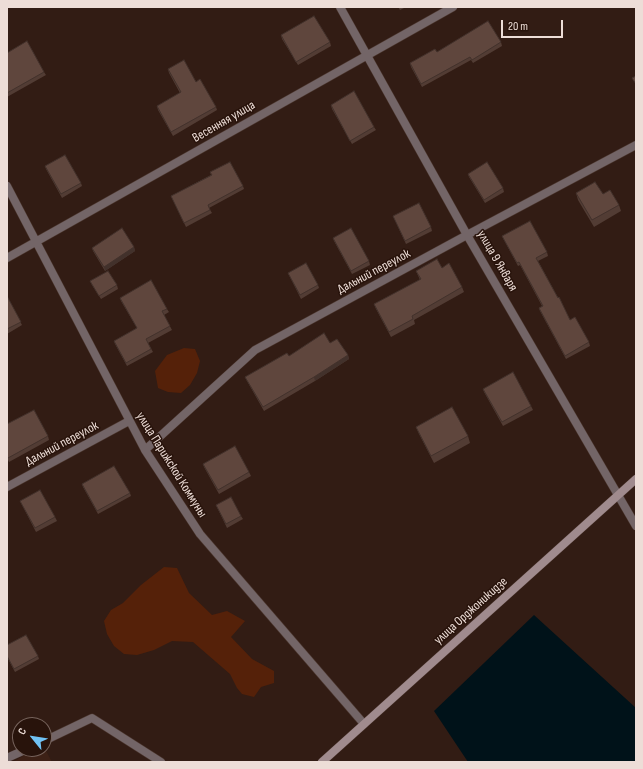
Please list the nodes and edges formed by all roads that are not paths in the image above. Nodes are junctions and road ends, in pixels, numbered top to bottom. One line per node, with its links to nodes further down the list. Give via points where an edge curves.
1 (340, 7): 3 (street, улица 9 Января)
2 (453, 7): 3 (street, Весенняя улица)
3 (367, 56): 6 (street, улица 9 Января); 7 (street, Весенняя улица)
4 (636, 145): 6 (street, Дальний переулок)
5 (7, 186): 7 (street, улица Парижской Коммуны)
6 (467, 235): 10 (street, Дальний переулок, via 255,350); 13 (street, улица 9 Января)
7 (36, 243): 8 (street, Весенняя улица); 9 (street, улица Парижской Коммуны)
8 (7, 258)
9 (129, 421): 10 (street, улица Парижской Коммуны); 12 (street, Дальний переулок)
10 (145, 450): 15 (street, улица Парижской Коммуны, via 200,534)
11 (636, 478): 13 (main road, улица Орджоникидзе)
12 (7, 487)
13 (619, 494): 14 (street, улица 9 Января); 15 (main road, улица Орджоникидзе)
14 (636, 526)
15 (364, 724): 18 (main road, улица Орджоникидзе)
16 (52, 737): 17 (street, via 92,718)
17 (161, 762)
18 (322, 762)

